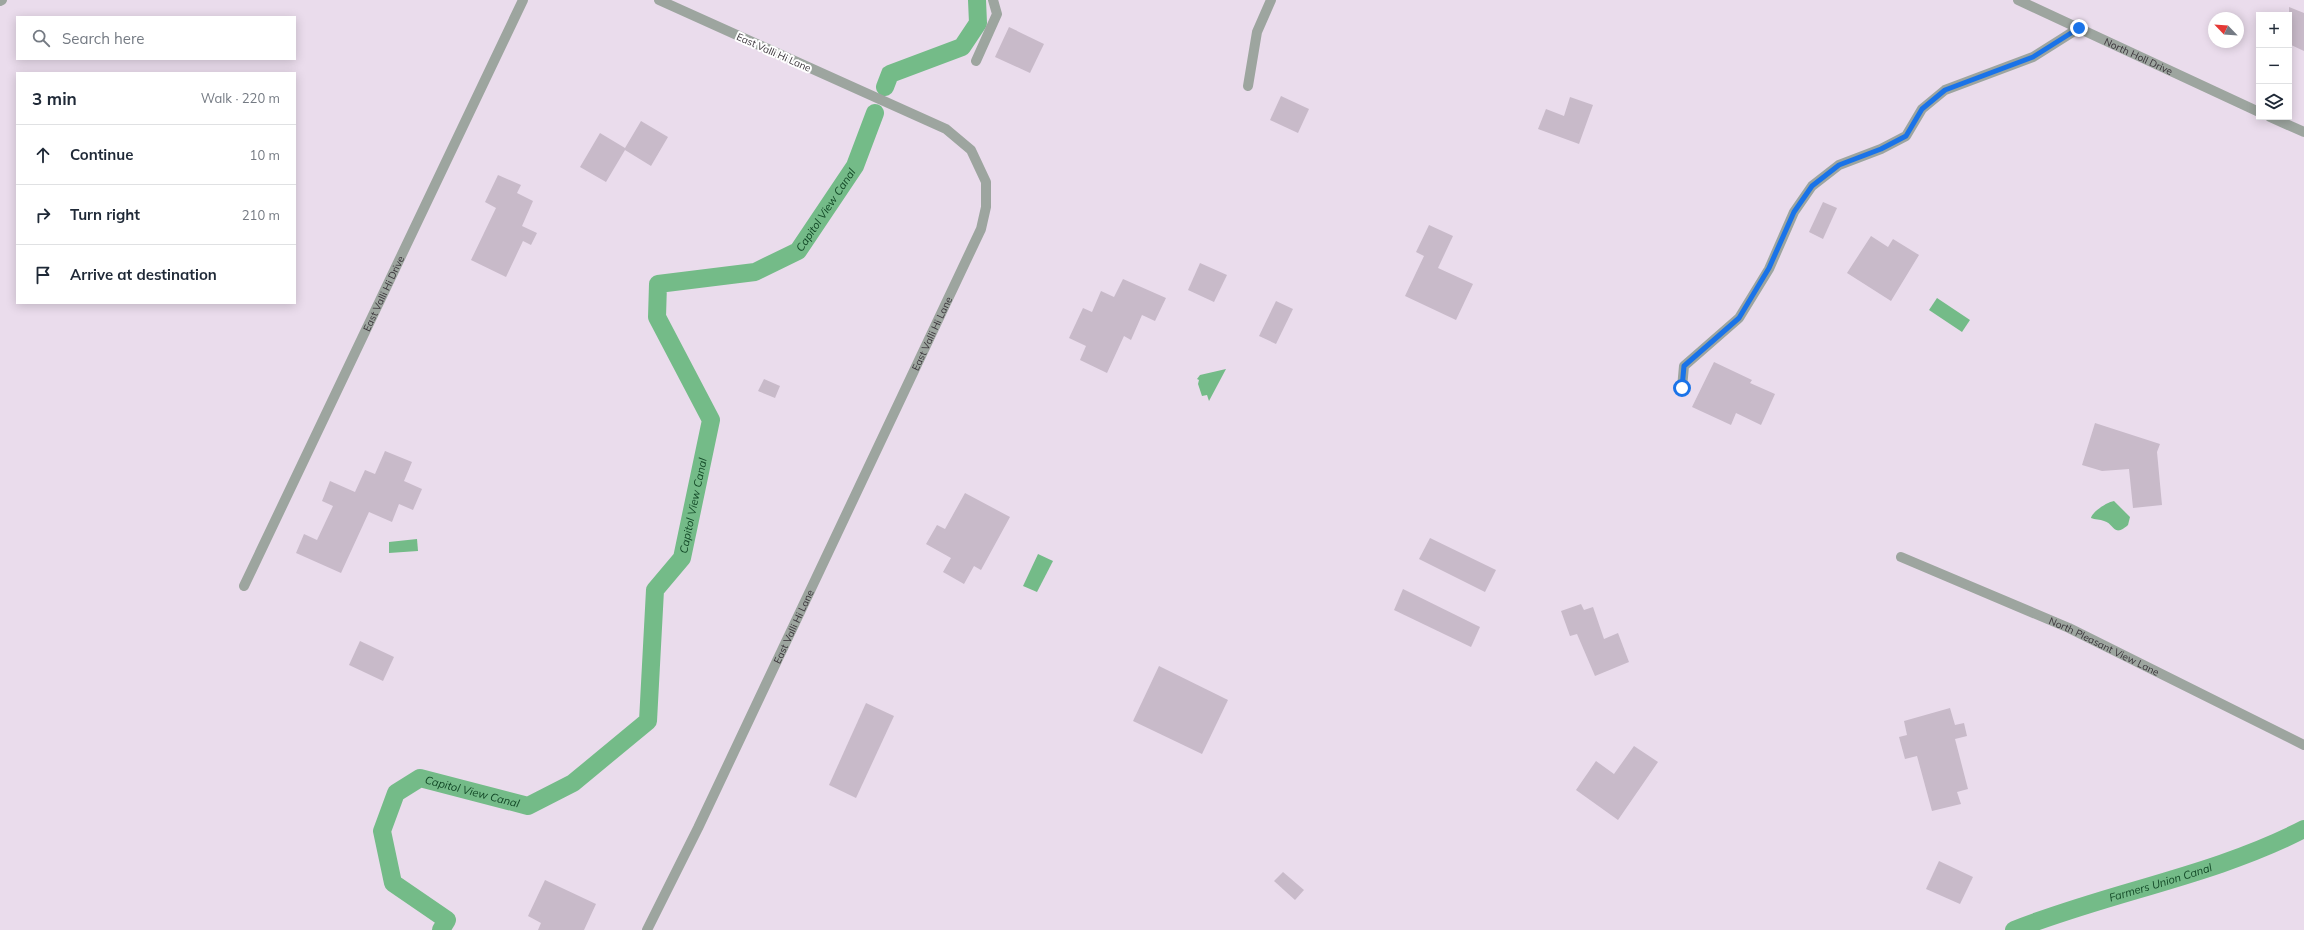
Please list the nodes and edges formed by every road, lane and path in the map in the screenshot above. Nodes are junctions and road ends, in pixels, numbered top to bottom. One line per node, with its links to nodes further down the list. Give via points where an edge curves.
1 (523, 0): 14 (street, East Valli Hi Drive)
2 (659, 0): 16 (street, East Valli Hi Lane, via 946,130 971,150 986,182 986,207 981,229 698,828)
3 (993, 0): 7 (street, via 997,14)
4 (1271, 0): 8 (street, via 1257,32)
5 (2018, 0): 6 (street, North Holl Drive)
6 (2079, 28): 9 (street, North Holl Drive); 12 (street, via 2033,57 1945,90 1922,109 1906,136 1839,165 1812,186 1794,212 1769,268 1739,318 1684,366)
7 (976, 61)
8 (1248, 86)
9 (2256, 111)
10 (2277, 120): 11 (street)
11 (2304, 132)
12 (1682, 388)
13 (1901, 557): 15 (street, North Pleasant View Lane, via 2069,628)
14 (244, 586)
15 (2304, 745)
16 (647, 930)

